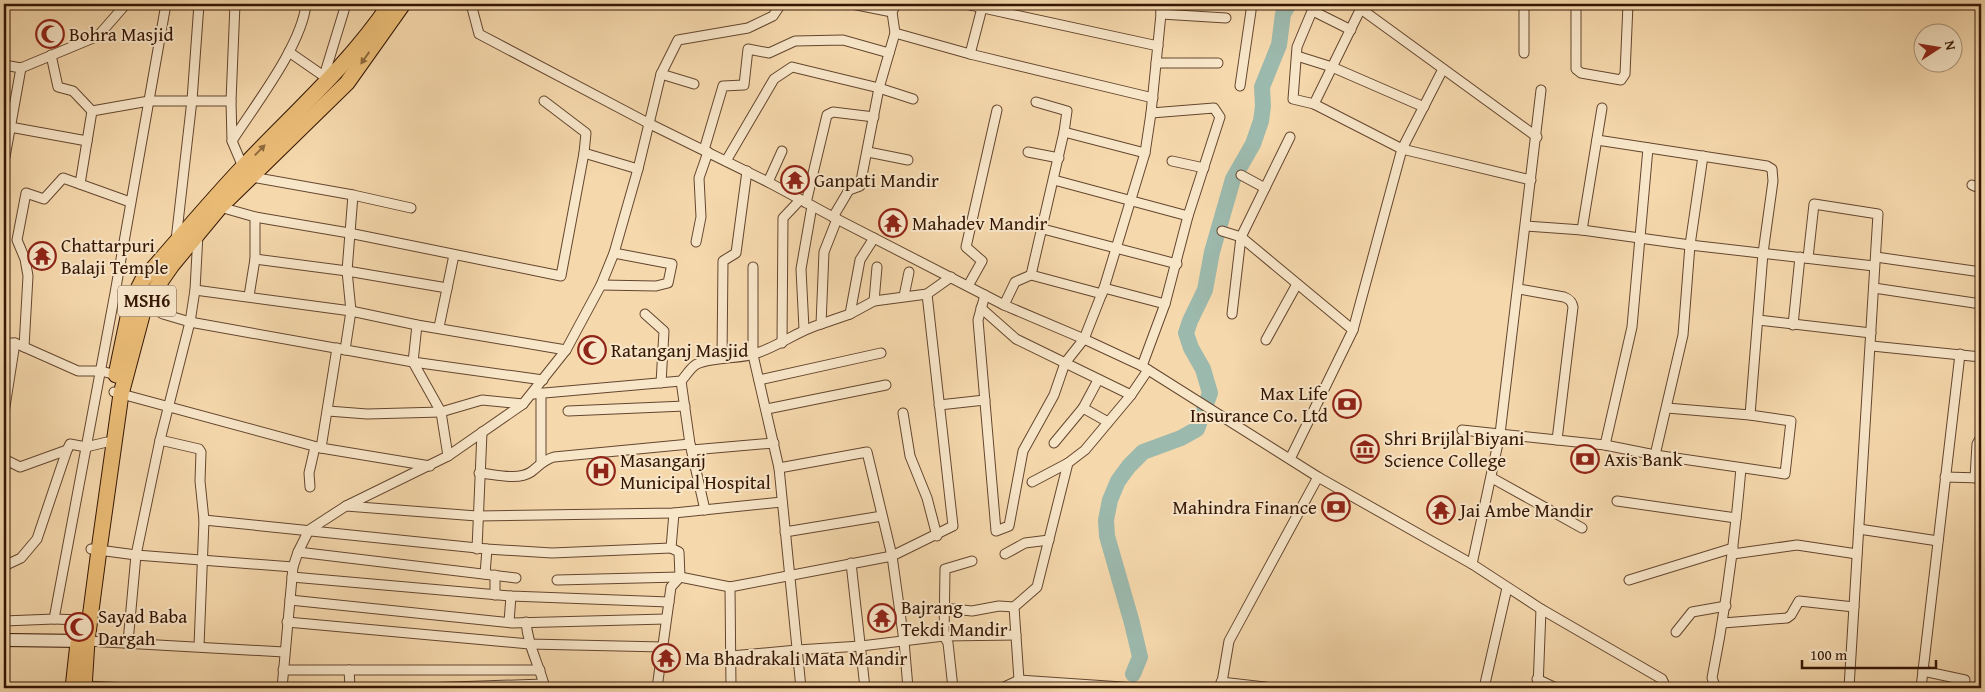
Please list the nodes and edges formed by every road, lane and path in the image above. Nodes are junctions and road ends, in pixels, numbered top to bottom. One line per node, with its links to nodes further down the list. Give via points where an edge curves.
1 (126, 4): 31 (street, via 98,36)
2 (166, 4): 48 (street)
3 (199, 4): 47 (street)
4 (235, 4): 49 (street)
5 (306, 4): 27 (street, via 305,15)
6 (346, 4): 40 (street)
7 (390, 4): 40 (main road, MSH6, via 374,28)
8 (403, 4): 84 (main road, MSH6, one-way to 84, via 347,83)
9 (472, 4): 59 (street, via 479,34)
10 (781, 4): 39 (street, via 773,16 748,28 678,40)
11 (852, 4): 20 (street)
12 (965, 4): 21 (street)
13 (1160, 4): 22 (street)
14 (1252, 4): 42 (street)
15 (1524, 4): 29 (street)
16 (1576, 4): 17 (street, via 1576,69 1581,73 1621,80 1625,74)
17 (1628, 4)
18 (1362, 6): 24 (street); 38 (street)
19 (1314, 7): 24 (street); 32 (street, via 1297,47)
20 (894, 8): 25 (street)
21 (982, 8): 26 (street); 30 (street)
22 (1161, 14): 23 (street); 26 (street)
23 (1226, 18)
24 (1351, 30): 36 (street)
25 (895, 33): 28 (street); 30 (street)
26 (1158, 46): 33 (street)
27 (289, 52): 40 (street); 66 (street)
28 (889, 52): 43 (street); 69 (street, via 843,40 795,41 769,53 748,49 744,85 723,86)
29 (1524, 53)
30 (970, 54): 45 (street)
31 (51, 55): 37 (street); 56 (street, via 58,87 73,91)
32 (1297, 56): 36 (street); 52 (street, via 1293,99)
33 (1156, 63): 34 (street); 45 (street)
34 (1218, 63)
35 (4, 65): 37 (street)
36 (1332, 67): 52 (street); 53 (street)
37 (21, 68): 60 (street)
38 (1443, 69): 53 (street); 63 (street)
39 (662, 74): 41 (street); 59 (street)
40 (326, 78): 84 (main road, MSH6, one-way to 40)
41 (694, 84)
42 (1240, 86)
43 (879, 88): 46 (street); 58 (street); 79 (street, via 792,67 774,79)
44 (1541, 90): 63 (street)
45 (1153, 98): 57 (street)
46 (913, 99)
47 (192, 100): 48 (street); 49 (street); 109 (street)
48 (149, 101): 56 (street); 93 (street)
49 (231, 101): 66 (street)
50 (544, 101): 73 (street, via 586,133)
51 (1036, 102): 61 (street, via 1067,111)
52 (1314, 104): 68 (street)
53 (1424, 107): 68 (street)
54 (1602, 108): 64 (street)
55 (997, 110): 129 (street, via 966,247 982,261)
56 (92, 112): 65 (street)
57 (1151, 114): 74 (street); 81 (street, via 1209,108 1217,111 1220,117)
58 (874, 117): 71 (street); 94 (street, via 833,112 827,115)
59 (648, 123): 69 (street); 82 (street)
60 (10, 127): 65 (street); 76 (street)
61 (1064, 132): 74 (street); 77 (street)
62 (1290, 137): 90 (street)
63 (1537, 137): 87 (street)
64 (1597, 140): 67 (street); 102 (street)
65 (87, 141): 89 (street)
66 (232, 141): 84 (street)
67 (1648, 148): 75 (street); 107 (street)
68 (1402, 149): 87 (street); 156 (street)
69 (706, 151): 79 (street); 110 (street, via 699,178 701,217)
70 (782, 151): 88 (street)
71 (868, 152): 78 (street); 99 (street, via 860,186 848,190)
72 (1028, 152): 77 (street)
73 (584, 153): 82 (street); 115 (street, via 561,276)
74 (1145, 153): 92 (street)
75 (1703, 156): 111 (street); 114 (street, via 1772,169)
76 (5, 157)
77 (1059, 158): 86 (street)
78 (908, 160)
79 (726, 161): 83 (street)
80 (1172, 161): 81 (street)
81 (1204, 168): 98 (street)
82 (638, 169): 113 (street)
83 (747, 171): 88 (street); 171 (street, via 736,253 723,261)
84 (247, 172): 91 (street); 95 (main road, MSH6); 109 (main road, MSH6)
85 (1241, 176): 90 (street)
86 (1054, 180): 92 (street); 101 (street)
87 (1531, 180): 100 (street)
88 (768, 182): 94 (street)
89 (80, 184): 93 (street); 164 (street, via 63,178 44,199 26,193 17,240 28,276)
90 (1265, 188): 106 (street)
91 (353, 195): 96 (street); 104 (street)
92 (1130, 201): 98 (street); 112 (street)
93 (130, 202): 175 (street)
94 (806, 203): 99 (street); 155 (street, via 801,269); 162 (street, via 783,218)
95 (220, 207): 97 (street); 105 (main road, MSH6)
96 (411, 208)
97 (255, 216): 104 (street); 117 (street)
98 (1188, 216): 119 (street)
99 (835, 218): 108 (street); 151 (street, via 824,252)
100 (1526, 226): 102 (street); 132 (street)
101 (1043, 229): 112 (street); 125 (street)
102 (1582, 230): 107 (street)
103 (1222, 232): 106 (street)
104 (349, 233): 115 (street); 122 (street)
105 (198, 234): 133 (street); 140 (main road, MSH6)
106 (1241, 237): 127 (street); 148 (street)
107 (1639, 237): 111 (street); 211 (street, via 1632,327)
108 (874, 238): 126 (street); 147 (street, via 860,260)
109 (176, 242): 176 (main road, MSH6, via 137,289 128,315)
110 (696, 242)
111 (1690, 245): 114 (street); 192 (street, via 1683,335)
112 (1115, 248): 119 (street); 134 (street)
113 (614, 253): 128 (street); 128 (street, via 672,264 668,283 656,286)
114 (1763, 253): 116 (street); 149 (street)
115 (454, 255): 130 (street)
116 (1804, 258): 118 (street); 118 (street, via 1814,204 1878,214); 153 (street)
117 (255, 259): 122 (street); 137 (street)
118 (1875, 261): 124 (street); 131 (street)
119 (1177, 264): 141 (street)
120 (753, 267): 169 (street)
121 (877, 267): 139 (street)
122 (347, 271): 130 (street); 145 (street)
123 (909, 272): 138 (street)
124 (1981, 272)
125 (1031, 275): 134 (street); 143 (street, via 1015,282)
126 (951, 278): 129 (street); 135 (street)
127 (1297, 284): 156 (street); 159 (street)
128 (601, 285): 166 (street)
129 (968, 286): 136 (street)
130 (447, 288): 154 (street)
131 (1874, 288): 142 (street); 157 (street)
132 (1518, 289): 203 (street); 206 (street, via 1569,298 1572,302)
133 (195, 290): 137 (street); 150 (street)
134 (1103, 291): 141 (street); 158 (street)
135 (927, 294): 138 (street); 188 (street)
136 (985, 295): 143 (street); 144 (street)
137 (249, 296): 145 (street)
138 (904, 296): 139 (street)
139 (874, 301): 147 (street)
140 (145, 304): 150 (street, via 163,314); 176 (main road, MSH6)
141 (1165, 304): 174 (street)
142 (1981, 304)
143 (1004, 305): 158 (street)
144 (980, 308): 173 (street, via 1016,339); 186 (street, via 978,320)
145 (351, 311): 152 (street); 165 (street)
146 (645, 314): 181 (street, via 664,331)
147 (850, 314): 151 (street)
148 (1232, 314)
149 (1758, 320): 153 (street); 199 (street)
150 (190, 322): 165 (street); 190 (street)
151 (821, 324): 155 (street)
152 (417, 325): 154 (street); 172 (street)
153 (1793, 325): 157 (street)
154 (439, 327): 166 (street)
155 (804, 329): 162 (street)
156 (1353, 330): 218 (street)
157 (1871, 333): 163 (street)
158 (1084, 339): 173 (street); 174 (street)
159 (1266, 340)
160 (4, 342): 161 (street)
161 (14, 343): 164 (street); 197 (street)
162 (782, 343): 169 (street)
163 (1872, 346): 168 (street); 241 (street)
164 (24, 347): 175 (street, via 78,371)
165 (340, 349): 172 (street); 194 (street)
166 (566, 350): 177 (street)
167 (882, 354): 178 (street)
168 (1960, 354): 170 (street); 225 (street)
169 (753, 355): 171 (street); 178 (street)
170 (1981, 357)
171 (722, 358): 180 (street, via 694,365)
172 (413, 362): 177 (street); 196 (street)
173 (1066, 364): 179 (street); 186 (street, via 1054,395 1024,451 1009,526 996,531)
174 (1145, 368): 185 (street); 218 (street)
175 (101, 371): 176 (street); 210 (street)
176 (121, 376): 183 (main road, MSH6)
177 (543, 380): 184 (street)
178 (760, 380): 193 (street)
179 (1098, 380): 185 (street); 191 (street)
180 (681, 381): 181 (street); 189 (street)
181 (660, 383): 184 (street)
182 (886, 385): 193 (street)
183 (118, 393): 190 (street); 207 (main road, MSH6); 250 (main road, MSH6)
184 (537, 393): 187 (street); 219 (street)
185 (1131, 395): 200 (street)
186 (985, 400): 188 (street)
187 (523, 404): 196 (street, via 482,400); 202 (street)
188 (939, 405): 244 (street, via 953,526)
189 (685, 406): 195 (street); 213 (street)
190 (169, 408): 205 (street); 212 (street)
191 (1083, 408): 200 (street); 209 (street)
192 (1667, 408): 199 (street); 215 (street)
193 (767, 409): 208 (street)
194 (328, 411): 196 (street, via 367,414); 212 (street)
195 (568, 411)
196 (441, 412): 216 (street)
197 (4, 413)
198 (903, 413): 244 (street, via 910,456 927,498)
199 (1750, 415): 223 (street, via 1791,421 1785,474)
200 (1108, 422): 220 (street, via 1085,450)
201 (1462, 430): 203 (street)
202 (482, 432): 216 (street); 224 (street)
203 (1500, 434): 206 (street); 227 (street)
204 (1981, 437): 228 (street, via 1976,444)
205 (160, 440): 239 (street, via 201,452); 255 (street)
206 (1557, 440): 211 (street)
207 (106, 442): 210 (street); 250 (main road, MSH6)
208 (774, 443): 213 (street); 222 (street)
209 (1054, 443)
210 (86, 446): 214 (street, via 70,444); 281 (street)
211 (1605, 446): 215 (street)
212 (318, 447): 221 (street); 230 (street, via 309,473)
213 (691, 447): 219 (street, via 554,457); 234 (street)
214 (67, 450): 217 (street, via 20,467); 261 (street, via 37,539 21,558)
215 (1655, 455): 223 (street)
216 (448, 456): 221 (street)
217 (4, 459)
218 (1290, 459): 226 (street)
219 (541, 462): 224 (street, via 530,472 517,476)
220 (1068, 463): 229 (street); 245 (street)
221 (431, 466): 233 (street)
222 (779, 468): 232 (street); 237 (street, via 868,452)
223 (1741, 468): 238 (street)
224 (480, 473): 236 (street)
225 (1945, 476): 228 (street); 246 (street)
226 (1318, 477): 260 (street); 310 (street, via 1228,641)
227 (1492, 478): 240 (street); 260 (street)
228 (1978, 478)
229 (1032, 482)
230 (310, 487)
231 (1617, 501): 238 (street)
232 (782, 502): 234 (street); 243 (street)
233 (346, 506): 236 (street); 242 (street)
234 (705, 510): 235 (street)
235 (674, 512): 236 (street); 247 (street)
236 (477, 516): 248 (street)
237 (882, 516): 243 (street); 256 (street)
238 (1736, 518): 251 (street)
239 (204, 520): 242 (street); 257 (street)
240 (1582, 528)
241 (1859, 529): 246 (street); 254 (street)
242 (309, 530): 248 (street); 252 (street)
243 (785, 532): 264 (street)
244 (937, 536): 256 (street)
245 (1049, 540): 253 (street, via 1025,543); 277 (street, via 1037,587)
246 (1938, 540): 306 (street)
247 (671, 548): 249 (street, via 552,553); 266 (street, via 679,552)
248 (477, 549): 249 (street)
249 (487, 549): 263 (street)
250 (95, 550): 255 (street); 283 (main road, MSH6); 293 (main road, MSH6)
251 (1733, 551): 254 (street, via 1797,545); 269 (street); 276 (street)
252 (298, 552): 262 (street); 263 (street)
253 (1005, 554)
254 (1857, 554): 278 (street)
255 (136, 555): 257 (street); 295 (street)
256 (892, 556): 259 (street); 294 (street)
257 (202, 560): 262 (street); 297 (street)
258 (972, 561): 279 (street, via 945,569)
259 (851, 563): 264 (street); 299 (street)
260 (1472, 564): 271 (street)
261 (4, 566)
262 (293, 567): 265 (street)
263 (490, 574): 267 (street); 272 (street)
264 (790, 574): 270 (street); 300 (street)
265 (292, 577): 272 (street); 274 (street)
266 (680, 577): 268 (street); 270 (street); 275 (street, via 671,588)
267 (516, 578)
268 (557, 580)
269 (1629, 580)
270 (730, 588): 302 (street)
271 (1508, 588): 280 (street); 327 (street)
272 (495, 595): 273 (street)
273 (511, 596): 275 (street); 286 (street)
274 (290, 600): 285 (street); 286 (street)
275 (668, 602): 282 (street)
276 (1726, 606): 288 (street); 289 (street, via 1692,612)
277 (1014, 607): 279 (street, via 972,611); 290 (street)
278 (1854, 607): 288 (street, via 1799,601 1787,618); 331 (street)
279 (944, 608): 291 (street)
280 (1541, 609): 309 (street); 329 (street, via 1662,678)
281 (54, 619): 283 (street); 284 (street)
282 (666, 619): 287 (street); 298 (street)
283 (81, 620): 293 (main road, MSH6)
284 (4, 621)
285 (287, 622): 296 (street); 301 (street)
286 (510, 622): 287 (street)
287 (526, 622): 296 (street)
288 (1723, 623): 330 (street, via 1712,678)
289 (1676, 632)
290 (1016, 635): 291 (street); 308 (street)
291 (944, 636): 294 (street); 322 (street, via 948,643)
292 (4, 640): 293 (main road)
293 (83, 641): 295 (street); 312 (main road, MSH6)
294 (904, 641): 299 (street); 321 (street)
295 (128, 642): 297 (street)
296 (529, 644): 298 (street); 305 (street)
297 (199, 646): 301 (street)
298 (663, 646): 317 (street)
299 (861, 646): 300 (street); 320 (street)
300 (797, 650): 302 (street); 319 (street)
301 (284, 652): 303 (street)
302 (731, 656): 318 (street)
303 (283, 670): 304 (street); 314 (street)
304 (349, 670): 305 (street); 315 (street, via 348,682)
305 (540, 670): 311 (street)
306 (1923, 671): 307 (street); 332 (street)
307 (1965, 680)
308 (1017, 684): 323 (street); 324 (street)
309 (1538, 684): 328 (street)
310 (1221, 685): 326 (street)
311 (544, 686): 316 (street)
312 (81, 687): 313 (street)
313 (130, 688)
314 (282, 688)
315 (354, 688)
316 (422, 688)
317 (657, 688)
318 (731, 688)
319 (801, 688)
320 (865, 688)
321 (908, 688)
322 (953, 688)
323 (1002, 688)
324 (1132, 688): 325 (street)
325 (1138, 688)
326 (1273, 688)
327 (1484, 688)
328 (1556, 688)
329 (1666, 688)
330 (1716, 688)
331 (1849, 688)
332 (1920, 688)

